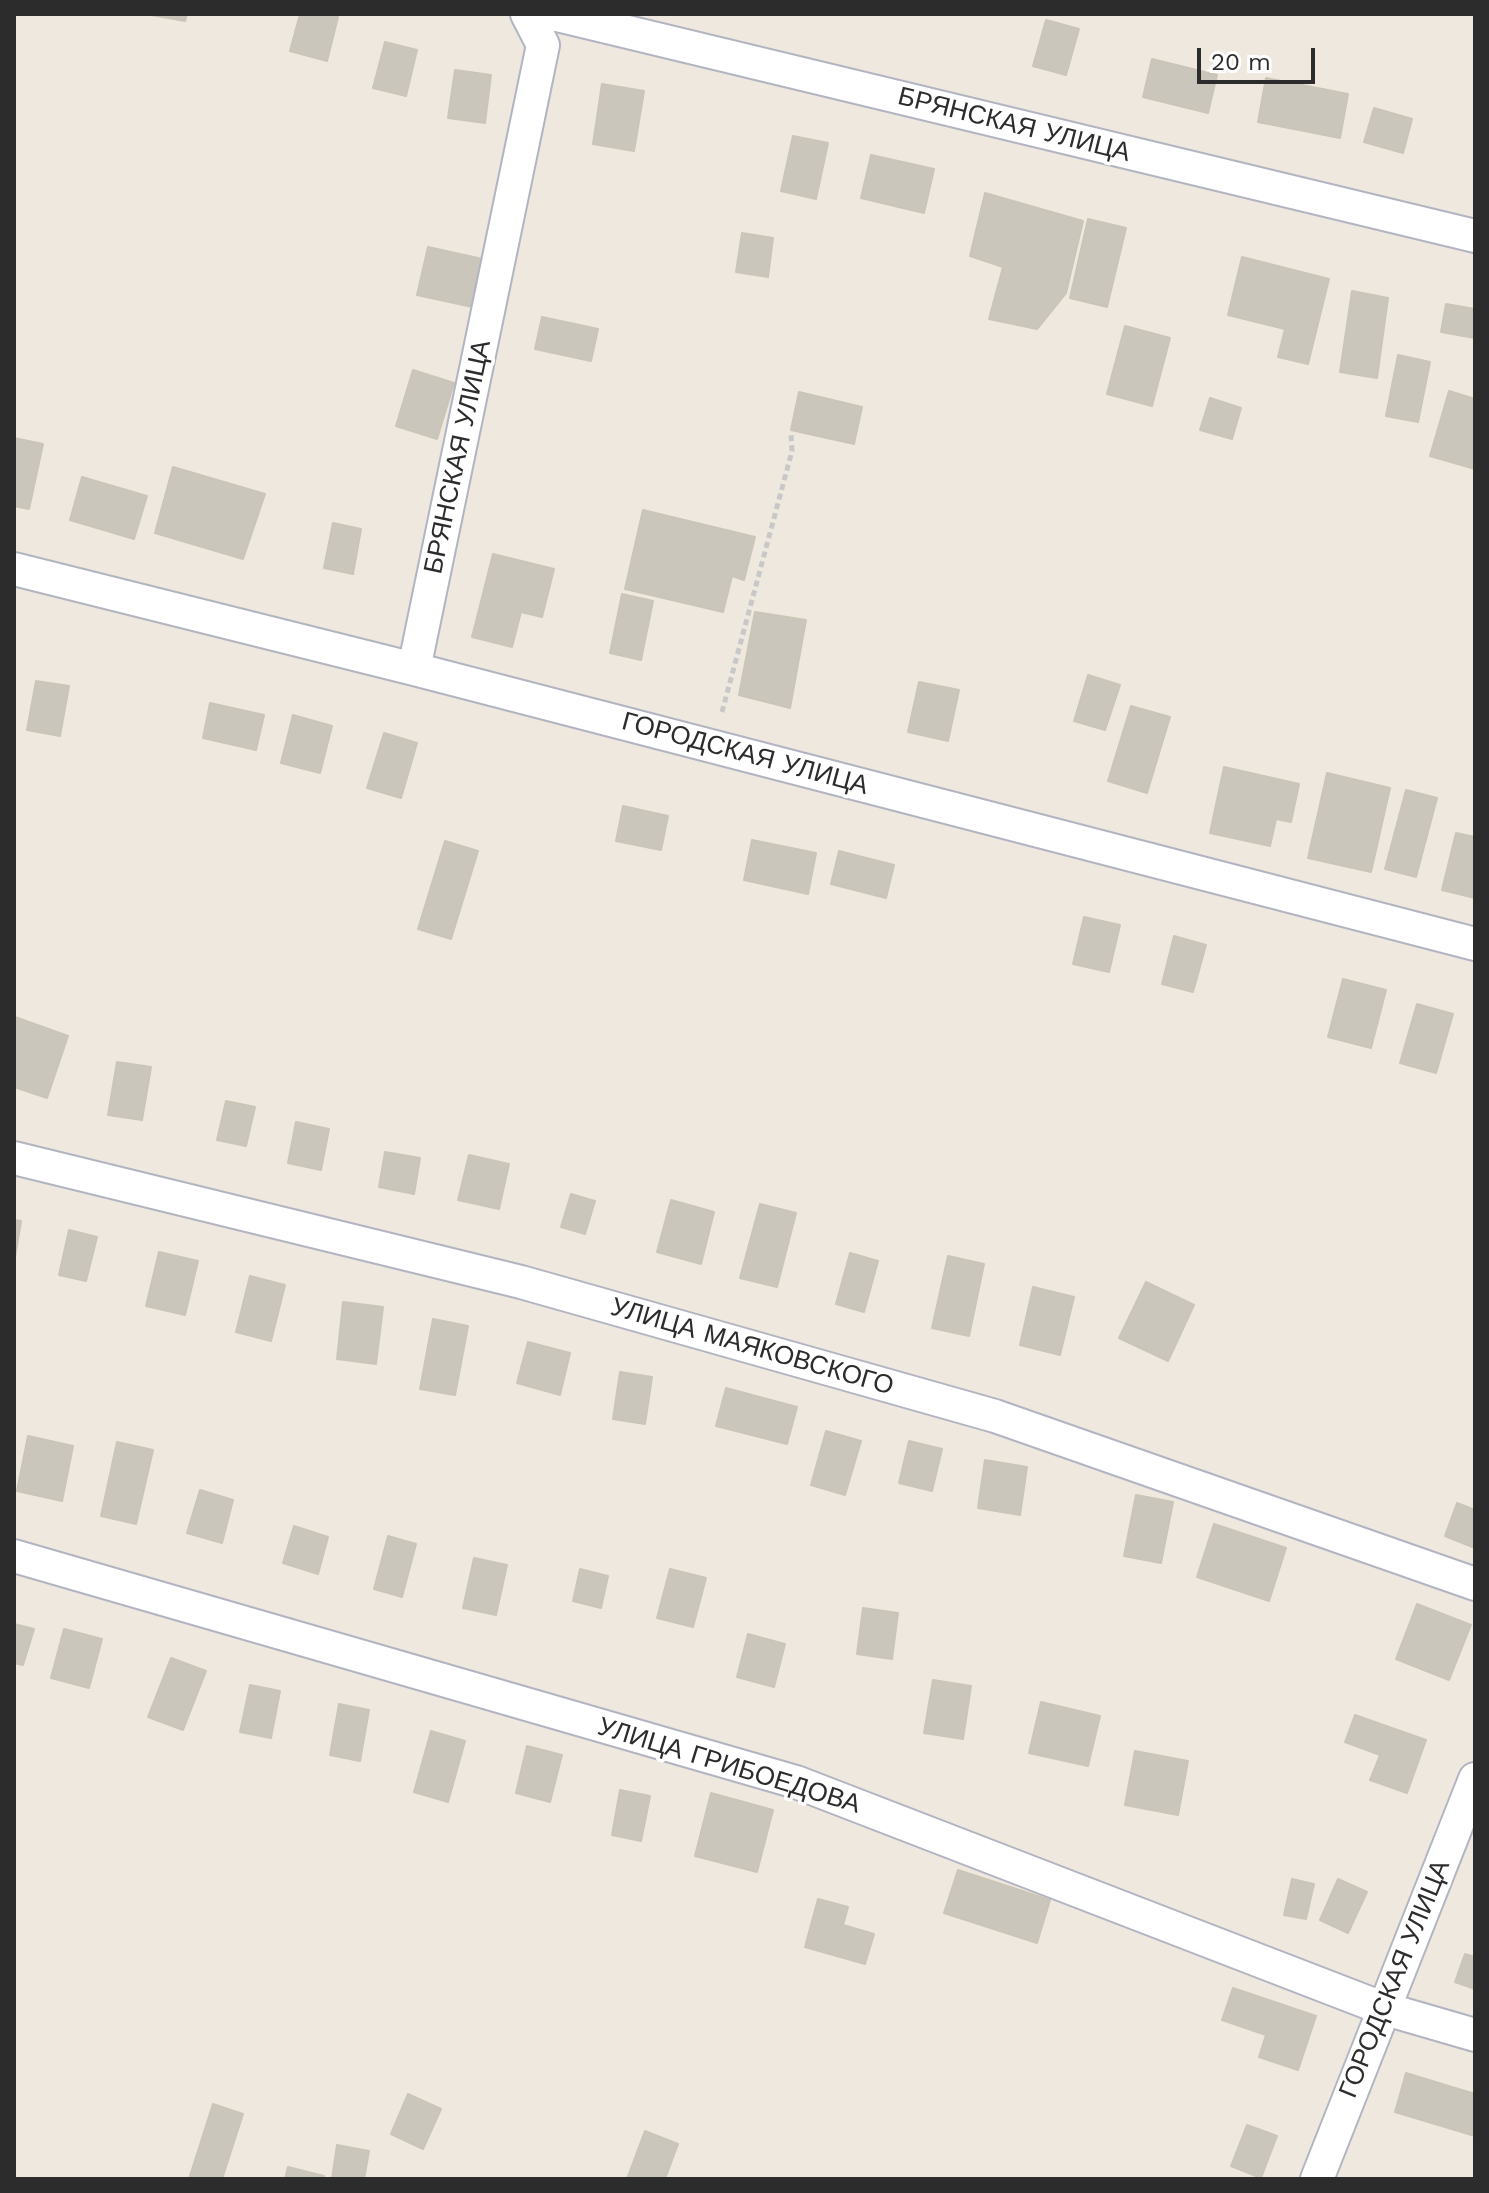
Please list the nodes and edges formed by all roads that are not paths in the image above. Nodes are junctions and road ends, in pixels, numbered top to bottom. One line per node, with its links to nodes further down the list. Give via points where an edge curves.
1 (527, 14): 5 (street, БРЯНСКАЯ УЛИЦА, via 543,45)
2 (553, 14): 3 (street, БРЯНСКАЯ УЛИЦА)
3 (1475, 236)
4 (14, 569): 5 (street, ГОРОДСКАЯ УЛИЦА)
5 (414, 669): 6 (street, ГОРОДСКАЯ УЛИЦА)
6 (1475, 944)
7 (14, 1158): 9 (street, УЛИЦА МАЯКОВСКОГО, via 521,1282 995,1416)
8 (14, 1556): 11 (street, УЛИЦА ГРИБОЕДОВА, via 796,1782)
9 (1475, 1584)
10 (1475, 1779): 11 (street, ГОРОДСКАЯ УЛИЦА)
11 (1382, 2008): 12 (street, УЛИЦА ГРИБОЕДОВА); 13 (street, ГОРОДСКАЯ УЛИЦА)
12 (1475, 2035)
13 (1317, 2179)

